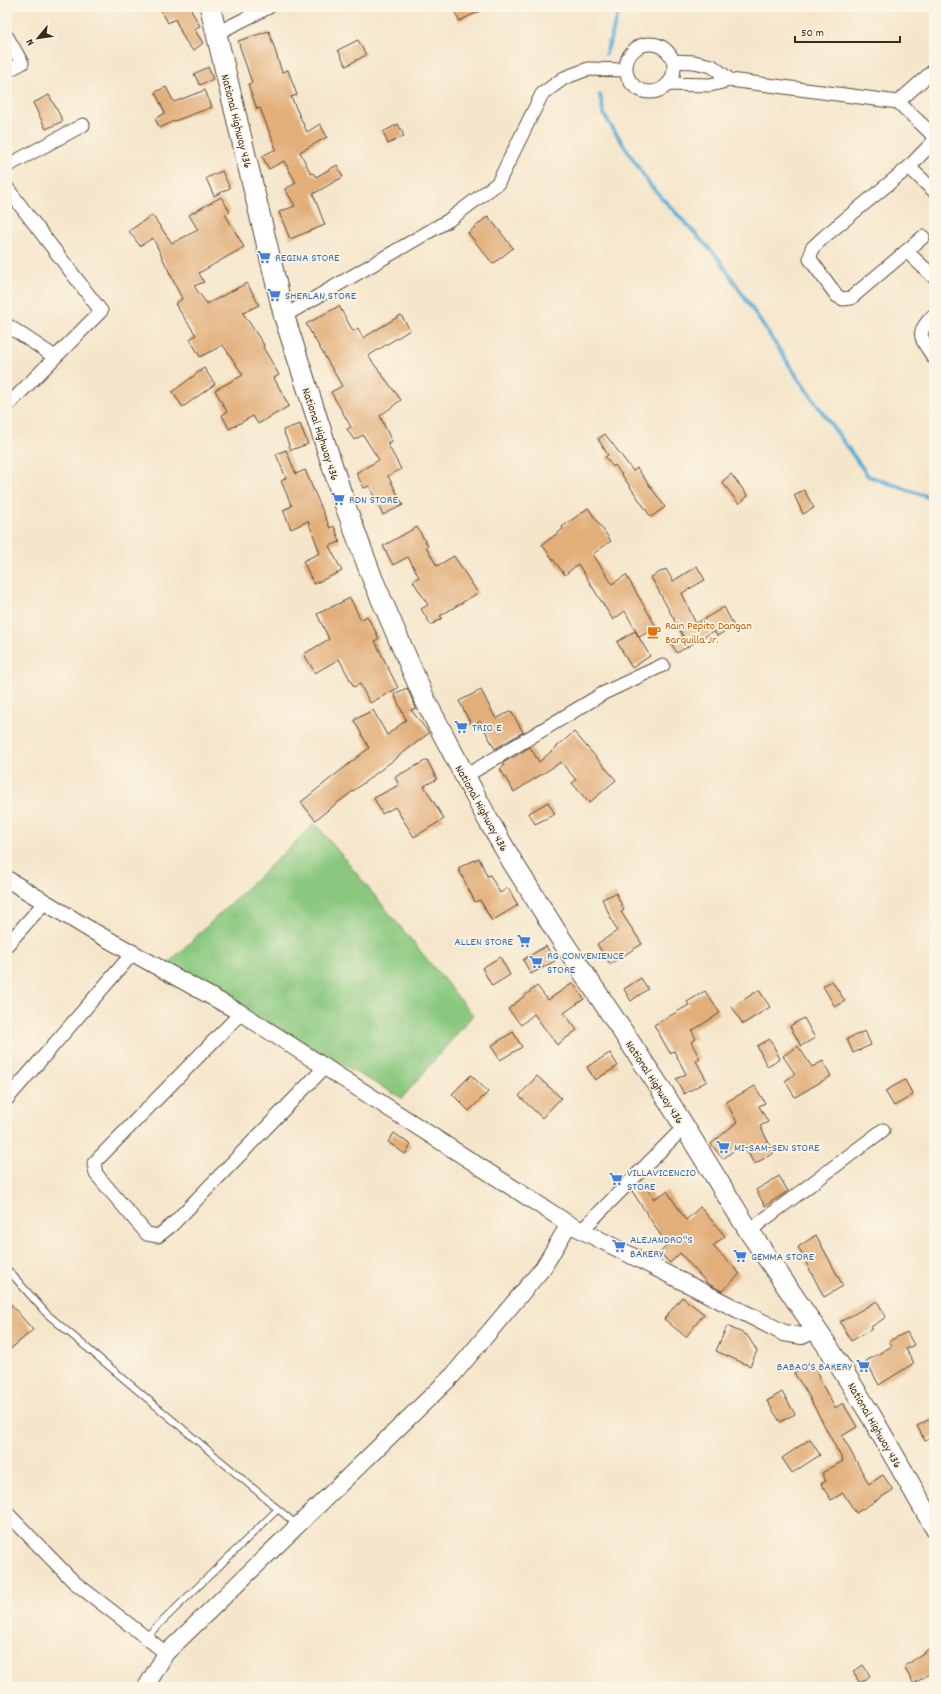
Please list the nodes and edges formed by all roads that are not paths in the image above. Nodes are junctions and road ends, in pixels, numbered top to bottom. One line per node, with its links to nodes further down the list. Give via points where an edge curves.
1 (210, 7): 3 (main road, National Highway 436)
2 (269, 7): 3 (street)
3 (216, 33): 22 (main road, National Highway 436)
4 (7, 37): 8 (street, via 22,63)
5 (673, 62): 6 (street, via 670,54 657,45 642,45 630,55); 9 (street, via 694,62 712,66); 10 (street, via 674,70)
6 (626, 70): 10 (street, via 632,84 646,92 661,89); 22 (street, via 588,68 564,78 542,94 498,183 449,220)
7 (934, 70): 11 (street)
8 (7, 71)
9 (730, 80): 10 (street, via 710,85); 11 (street)
10 (668, 84)
11 (898, 102): 13 (street)
12 (83, 125): 15 (street)
13 (934, 136)
14 (934, 142): 16 (street)
15 (7, 166)
16 (909, 167): 18 (street); 20 (street, via 812,248 810,259 837,296 844,299 851,298 861,291)
17 (7, 188): 25 (street, via 101,311)
18 (934, 191)
19 (923, 237): 20 (street)
20 (906, 251): 21 (street)
21 (934, 277)
22 (284, 316): 29 (main road, National Highway 436, via 345,505 373,580 425,700)
23 (934, 316): 26 (street, via 921,331 921,338)
24 (7, 325): 25 (street)
25 (55, 357): 27 (street)
26 (934, 358)
27 (7, 406)
28 (662, 665): 29 (street, via 604,693)
29 (464, 777): 37 (main road, National Highway 436, via 521,876)
30 (7, 879): 31 (street)
31 (45, 902): 32 (street); 33 (street)
32 (7, 945)
33 (133, 953): 34 (street); 36 (street)
34 (241, 1013): 35 (street); 35 (street, via 94,1163 96,1174 147,1234 158,1236 172,1225)
35 (326, 1066): 39 (street)
36 (7, 1099)
37 (684, 1127): 39 (street); 40 (main road, National Highway 436)
38 (883, 1130): 40 (street)
39 (575, 1227): 42 (street, via 784,1332 802,1336); 45 (street, via 452,1375)
40 (749, 1231): 42 (main road, National Highway 436)
41 (7, 1269): 43 (lane, via 47,1314)
42 (817, 1329): 46 (main road, National Highway 436, via 870,1414)
43 (278, 1509): 45 (lane); 47 (lane)
44 (7, 1514): 47 (street, via 74,1582)
45 (297, 1525): 48 (street)
46 (934, 1526)
47 (146, 1637): 48 (street)
48 (166, 1653): 49 (street)
49 (146, 1687)

